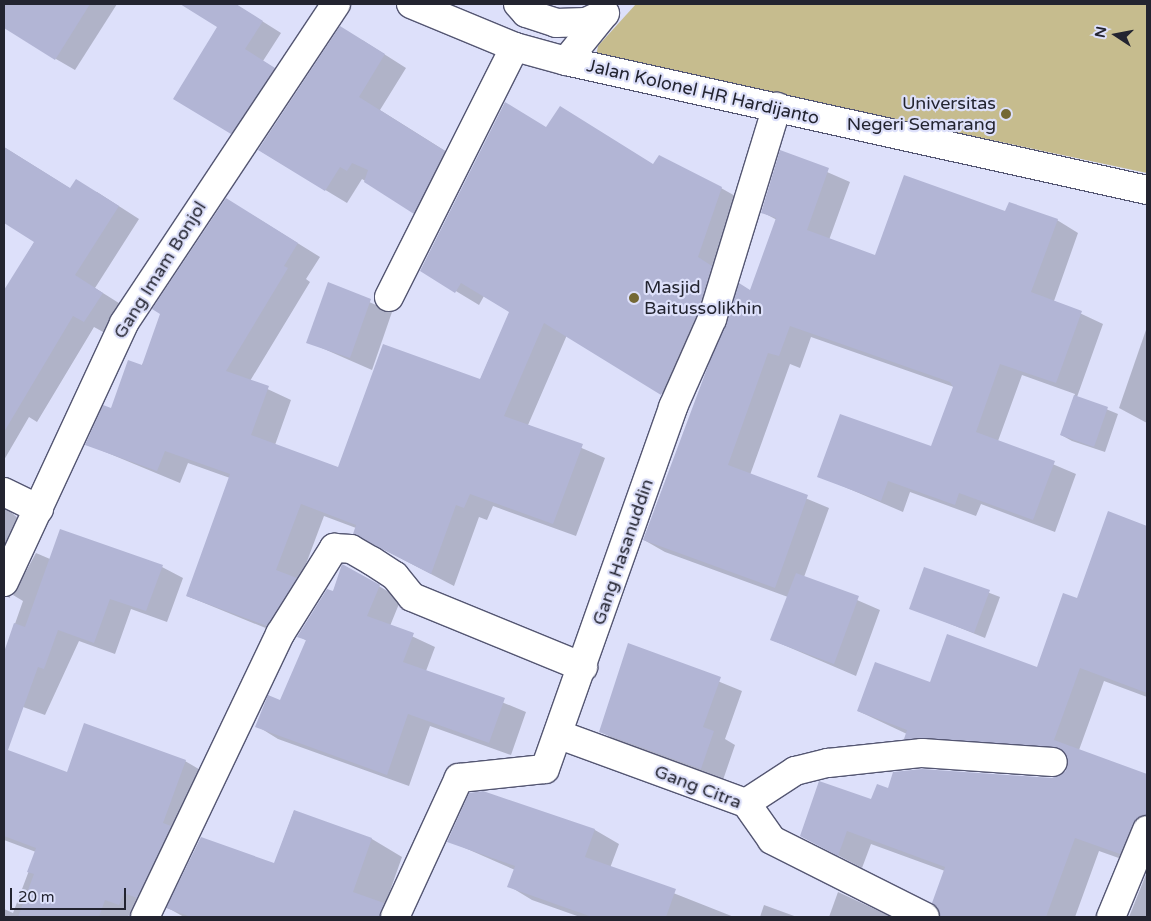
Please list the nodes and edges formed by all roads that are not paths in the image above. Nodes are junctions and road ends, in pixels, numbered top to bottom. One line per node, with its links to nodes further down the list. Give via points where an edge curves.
1 (336, 4): 11 (street, Gang Imam Bonjol, via 124,323)
2 (518, 4): 4 (street, via 526,12 556,23 586,22)
3 (425, 6): 5 (street, Jalan Kolonel HR Hardijanto)
4 (609, 8): 6 (street)
5 (515, 47): 6 (street, Jalan Kolonel HR Hardijanto); 9 (street)
6 (566, 61): 7 (street, Jalan Kolonel HR Hardijanto)
7 (777, 107): 8 (street, Jalan Kolonel HR Hardijanto); 13 (street, Gang Hasanuddin, via 712,319 673,407)
8 (1147, 190)
9 (389, 297)
10 (4, 492): 11 (street)
11 (39, 509): 12 (street, Gang Imam Bonjol)
12 (4, 582)
13 (583, 667): 14 (street, Gang Hasanuddin); 18 (street, via 412,597 395,576 372,561 351,549 334,548 280,634)
14 (560, 735): 16 (street, Gang Citra); 19 (street, Gang Hasanuddin, via 545,769 459,778)
15 (1053, 762): 16 (street, via 922,753 828,762 795,771)
16 (746, 803): 20 (street, Gang Citra, via 772,840)
17 (1147, 830): 21 (street)
18 (145, 917)
19 (394, 917)
20 (925, 917)
21 (1112, 917)

